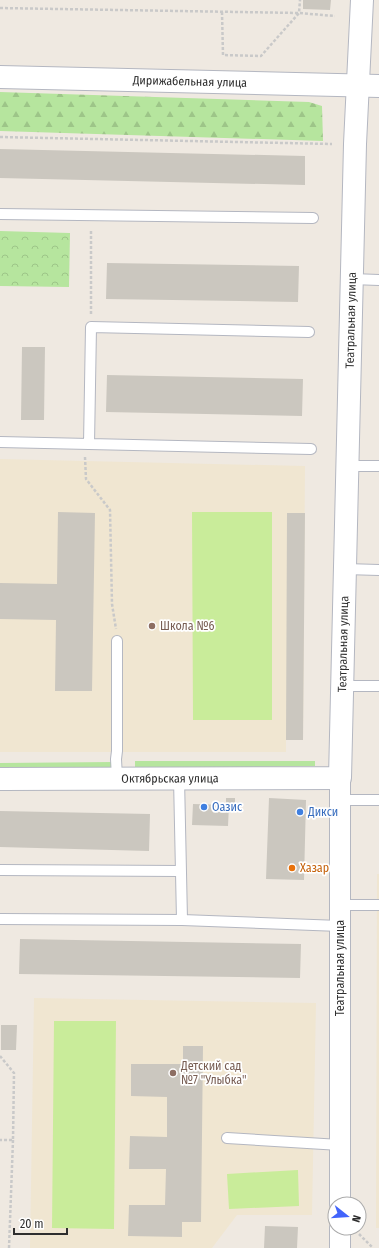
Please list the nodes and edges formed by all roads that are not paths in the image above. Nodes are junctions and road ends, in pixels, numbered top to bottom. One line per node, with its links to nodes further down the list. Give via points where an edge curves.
1 (362, 0): 3 (street, Театральная улица)
2 (0, 77): 3 (street, Дирижабельная улица)
3 (369, 85): 6 (street, Театральная улица, via 355,144)
4 (0, 214): 5 (lane)
5 (313, 218)
6 (352, 279): 7 (lane); 12 (street, Театральная улица)
7 (379, 280)
8 (309, 332): 10 (lane, via 91,327)
9 (0, 442): 10 (lane)
10 (86, 444): 11 (lane)
11 (311, 449)
12 (347, 466): 13 (lane); 14 (street, Театральная улица)
13 (379, 466)
14 (345, 569): 15 (lane); 17 (street, Театральная улица)
15 (379, 570)
16 (117, 641): 19 (lane)
17 (342, 686): 18 (lane); 21 (street, Театральная улица)
18 (379, 686)
19 (117, 778): 20 (street, Октябрьская улица); 22 (street, Октябрьская улица)
20 (179, 778): 21 (street, Октябрьская улица); 26 (lane)
21 (340, 778): 23 (street, Театральная улица)
22 (0, 779)
23 (340, 800): 24 (lane); 27 (street, Театральная улица)
24 (379, 800)
25 (0, 870): 26 (lane)
26 (180, 871): 30 (lane)
27 (340, 905): 28 (lane); 31 (street, Театральная улица)
28 (379, 905)
29 (0, 919): 30 (lane)
30 (182, 920): 31 (lane)
31 (340, 926): 33 (street, Театральная улица)
32 (227, 1138): 33 (lane)
33 (340, 1145): 34 (street, Театральная улица)
34 (340, 1196)
35 (346, 1236): 36 (street)
36 (340, 1248)

